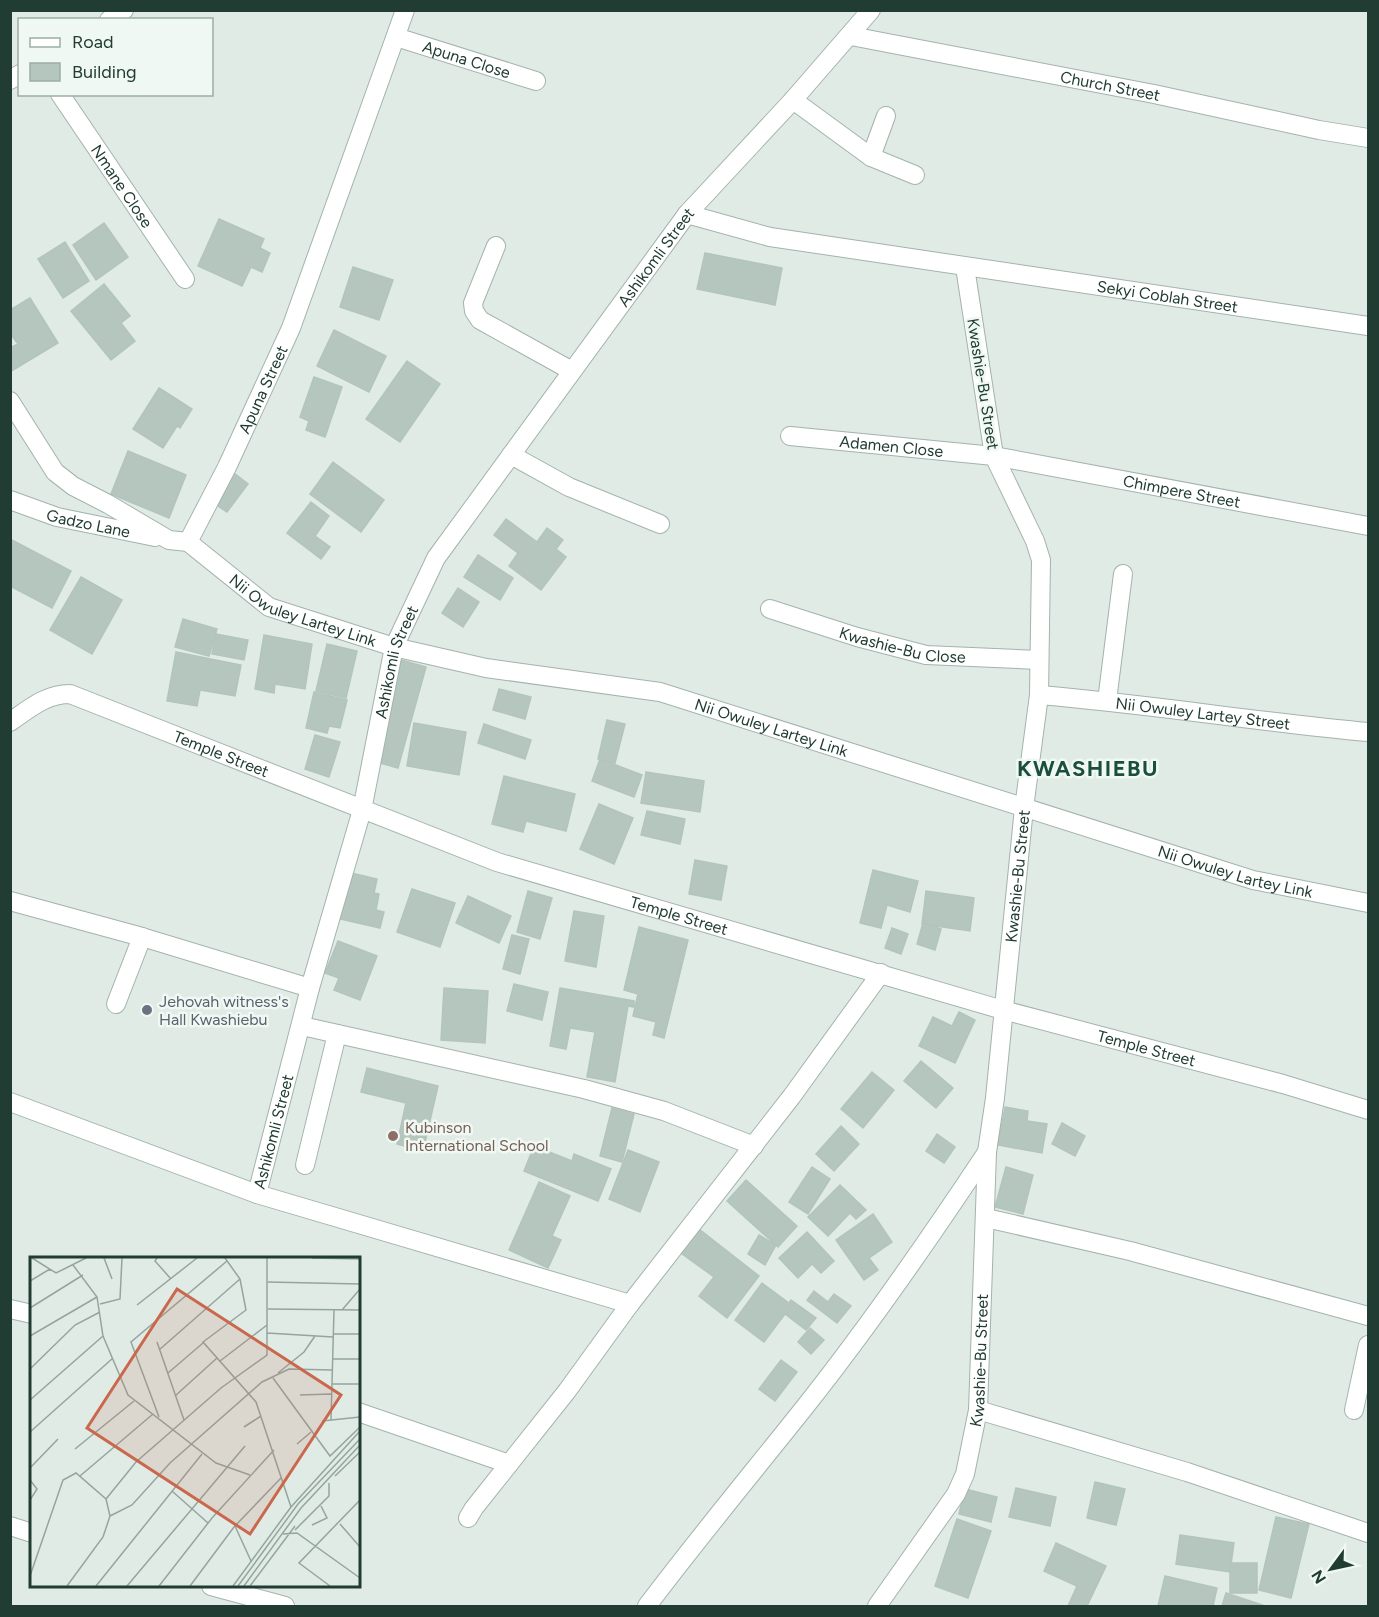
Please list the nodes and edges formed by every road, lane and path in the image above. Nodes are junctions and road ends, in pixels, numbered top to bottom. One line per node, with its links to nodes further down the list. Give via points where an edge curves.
1 (405, 10): 4 (street, Apuna Street)
2 (872, 10): 3 (street, Ashikomli Street)
3 (851, 36): 7 (street, Ashikomli Street); 9 (street, Church Street)
4 (396, 37): 5 (street, Apuna Close); 26 (street, Apuna Street, via 291,328)
5 (536, 81)
6 (61, 96): 15 (street, Nmane Close)
7 (793, 100): 10 (street); 12 (street, Ashikomli Street)
8 (886, 116): 10 (street)
9 (1368, 138)
10 (871, 157): 11 (street)
11 (915, 175)
12 (687, 214): 14 (street, via 770,237); 17 (street, Ashikomli Street)
13 (496, 246): 17 (street, via 473,303 474,311 480,320)
14 (964, 267): 16 (street, Sekyi Coblah Street); 21 (street, Kwashie-Bu Street)
15 (185, 279)
16 (1368, 326)
17 (572, 371): 20 (street, Ashikomli Street)
18 (10, 401): 25 (street, via 55,472)
19 (790, 436): 21 (street, Adamen Close)
20 (511, 454): 23 (street, via 569,487); 29 (street, Ashikomli Street, via 436,558)
21 (994, 456): 24 (street, Chimpere Street); 30 (street, Kwashie-Bu Street, via 1041,560)
22 (10, 500): 25 (street, Gadzo Lane, via 57,517)
23 (660, 524)
24 (1368, 526)
25 (169, 540): 26 (street)
26 (188, 542): 29 (street, Nii Owuley Lartey Link, via 269,607)
27 (1123, 574): 32 (street)
28 (770, 609): 30 (street, Kwashie-Bu Close, via 926,655)
29 (393, 647): 35 (street, Nii Owuley Lartey Link, via 486,668 660,693); 36 (street, Ashikomli Street)
30 (1039, 660): 31 (street, Kwashie-Bu Street)
31 (1039, 695): 32 (street, Nii Owuley Lartey Street); 35 (street, Kwashie-Bu Street)
32 (1107, 701): 34 (street, Nii Owuley Lartey Street)
33 (10, 722): 36 (street, Temple Street, via 45,698 70,694)
34 (1368, 732)
35 (1024, 808): 38 (street, Nii Owuley Lartey Link, via 1253,880); 43 (street, Kwashie-Bu Street)
36 (362, 810): 40 (street, Temple Street, via 497,862); 41 (street, Ashikomli Street)
37 (10, 901): 39 (street)
38 (1368, 903)
39 (142, 937): 41 (street); 42 (street)
40 (881, 973): 43 (street, Temple Street); 48 (street)
41 (310, 987): 44 (street, Ashikomli Street)
42 (116, 1004)
43 (1003, 1010): 47 (street, Temple Street); 49 (street, Kwashie-Bu Street)
44 (302, 1026): 45 (street); 51 (street, Ashikomli Street)
45 (337, 1034): 48 (street, via 584,1089 664,1111); 50 (street)
46 (10, 1102): 51 (street, Ashikomli Street)
47 (1368, 1110)
48 (754, 1146): 53 (street)
49 (987, 1152): 52 (street, Kwashie-Bu Street); 68 (street, via 927,1243 861,1332)
50 (305, 1165)
51 (257, 1194): 53 (street)
52 (986, 1218): 56 (street, via 1130,1251); 58 (street, Kwashie-Bu Street)
53 (630, 1304): 61 (street)
54 (10, 1309): 55 (street)
55 (30, 1314)
56 (1368, 1316)
57 (1368, 1345): 59 (street)
58 (978, 1410): 65 (street, via 1187,1472); 69 (street, Kwashie-Bu Street, via 965,1474 956,1494)
59 (1354, 1410)
60 (360, 1413): 61 (street)
61 (509, 1464): 62 (street)
62 (468, 1518)
63 (10, 1526): 64 (street)
64 (30, 1532)
65 (1368, 1533)
66 (215, 1587): 67 (street)
67 (285, 1606)
68 (647, 1606)
69 (877, 1606)

